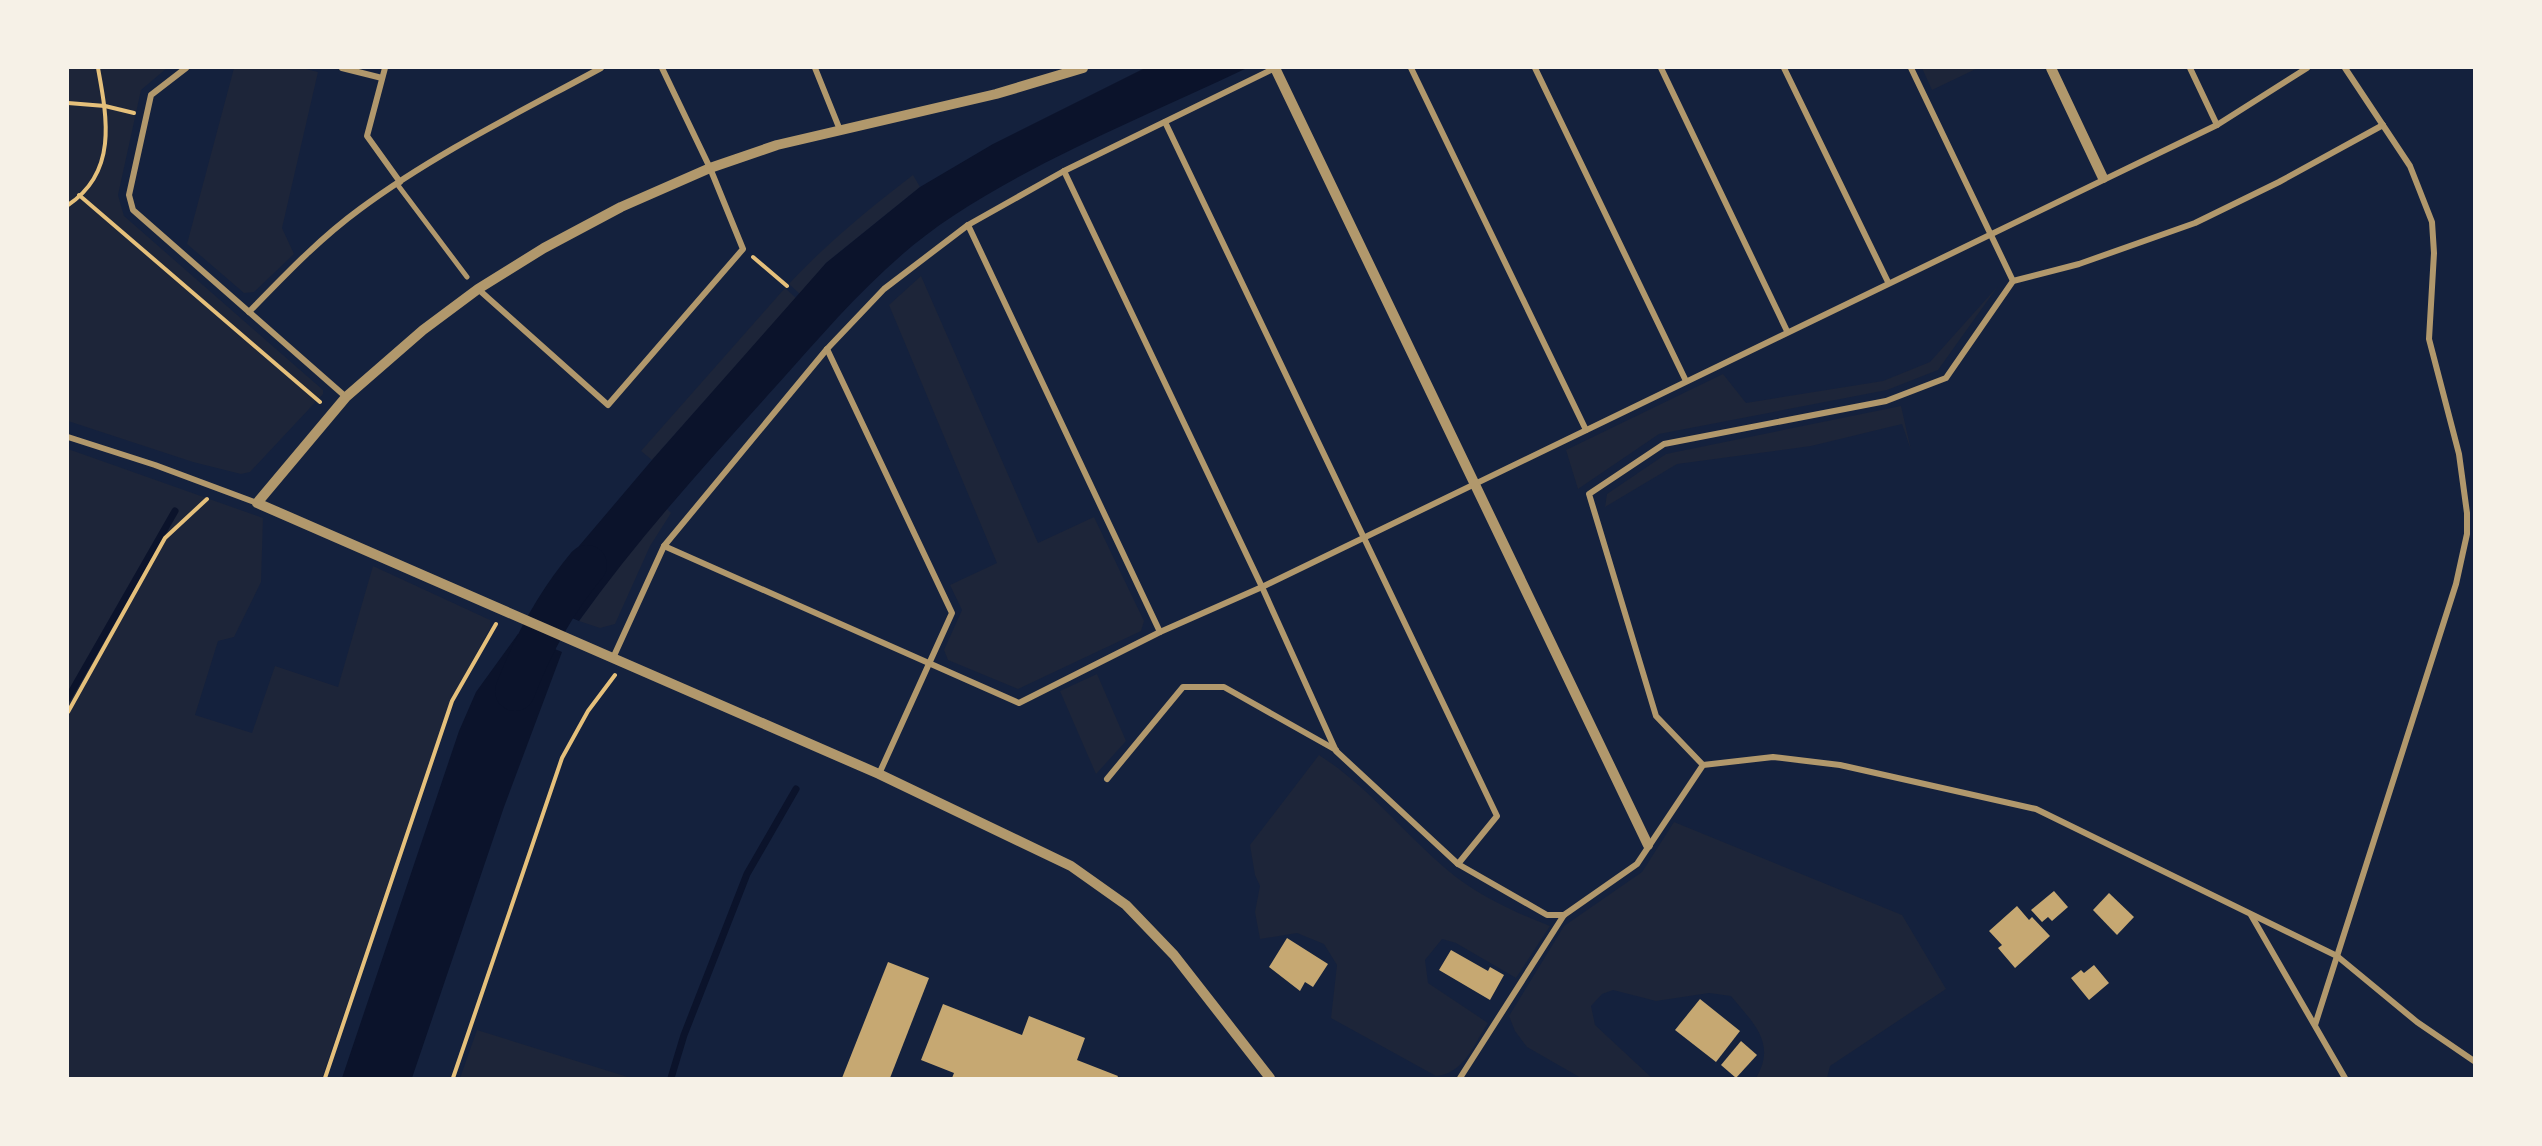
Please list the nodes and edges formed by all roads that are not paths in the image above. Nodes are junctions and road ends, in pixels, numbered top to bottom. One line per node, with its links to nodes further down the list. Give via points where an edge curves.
1 (186, 68): 33 (street, via 151,95 129,195 133,210)
2 (342, 68): 18 (street)
3 (385, 68): 18 (street)
4 (601, 68): 26 (street)
5 (662, 68): 23 (street)
6 (815, 68): 22 (street)
7 (1083, 68): 22 (street, via 996,94)
8 (1275, 68): 19 (street); 40 (street)
9 (1411, 68): 38 (street)
10 (1535, 68): 36 (street)
11 (1661, 68): 34 (street)
12 (1784, 68): 31 (street)
13 (1911, 68): 28 (street)
14 (2051, 68): 25 (street)
15 (2190, 68): 21 (street)
16 (2307, 68): 21 (street)
17 (2345, 68): 20 (street)
18 (382, 78): 26 (street, via 367,136)
19 (1165, 122): 24 (street); 42 (street)
20 (2384, 124): 30 (street, via 2195,223 2079,264); 56 (street, via 2410,166 2432,222 2434,263 2429,339 2459,454 2467,534 2456,584)
21 (2217, 125): 25 (street)
22 (840, 130): 23 (street, via 777,145)
23 (710, 168): 32 (street, via 621,207); 32 (street, via 743,249 608,405)
24 (1064, 171): 27 (street); 44 (street)
25 (2103, 178): 28 (street)
26 (398, 183): 29 (street); 33 (street, via 359,210 292,268)
27 (968, 225): 35 (street, via 884,289); 45 (street)
28 (1991, 234): 30 (street); 31 (street)
29 (467, 278)
30 (2013, 281): 49 (street, via 1946,378 1886,401 1664,444 1589,494 1656,716)
31 (1888, 282): 34 (street)
32 (478, 289): 37 (street, via 423,330)
33 (249, 312): 37 (street)
34 (1787, 331): 36 (street)
35 (827, 349): 43 (street); 47 (street, via 952,613)
36 (1686, 381): 38 (street)
37 (346, 397): 41 (street)
38 (1586, 430): 40 (street)
39 (68, 437): 41 (street)
40 (1473, 484): 42 (street); 52 (street)
41 (257, 503): 46 (street)
42 (1363, 536): 44 (street); 53 (street, via 1497,816)
43 (664, 546): 46 (street); 47 (street)
44 (1262, 587): 45 (street); 48 (street)
45 (1160, 632): 47 (street, via 1019,703)
46 (613, 658): 50 (street)
47 (930, 662): 50 (street)
48 (1336, 751): 51 (street, via 1224,687 1183,687); 53 (street)
49 (1703, 765): 52 (street); 54 (street, via 1773,757 1840,765 2036,809)
50 (879, 774): 59 (street, via 1071,866 1099,884 1126,905 1174,955)
51 (1107, 779)
52 (1648, 845): 55 (street, via 1637,864)
53 (1458, 864): 55 (street, via 1547,915)
54 (2250, 914): 56 (street); 57 (street)
55 (1564, 915): 60 (street)
56 (2337, 956): 57 (street); 58 (street, via 2417,1022)
57 (2315, 1025): 61 (street)
58 (2475, 1061)
59 (1270, 1078)
60 (1460, 1078)
61 (2345, 1078)

